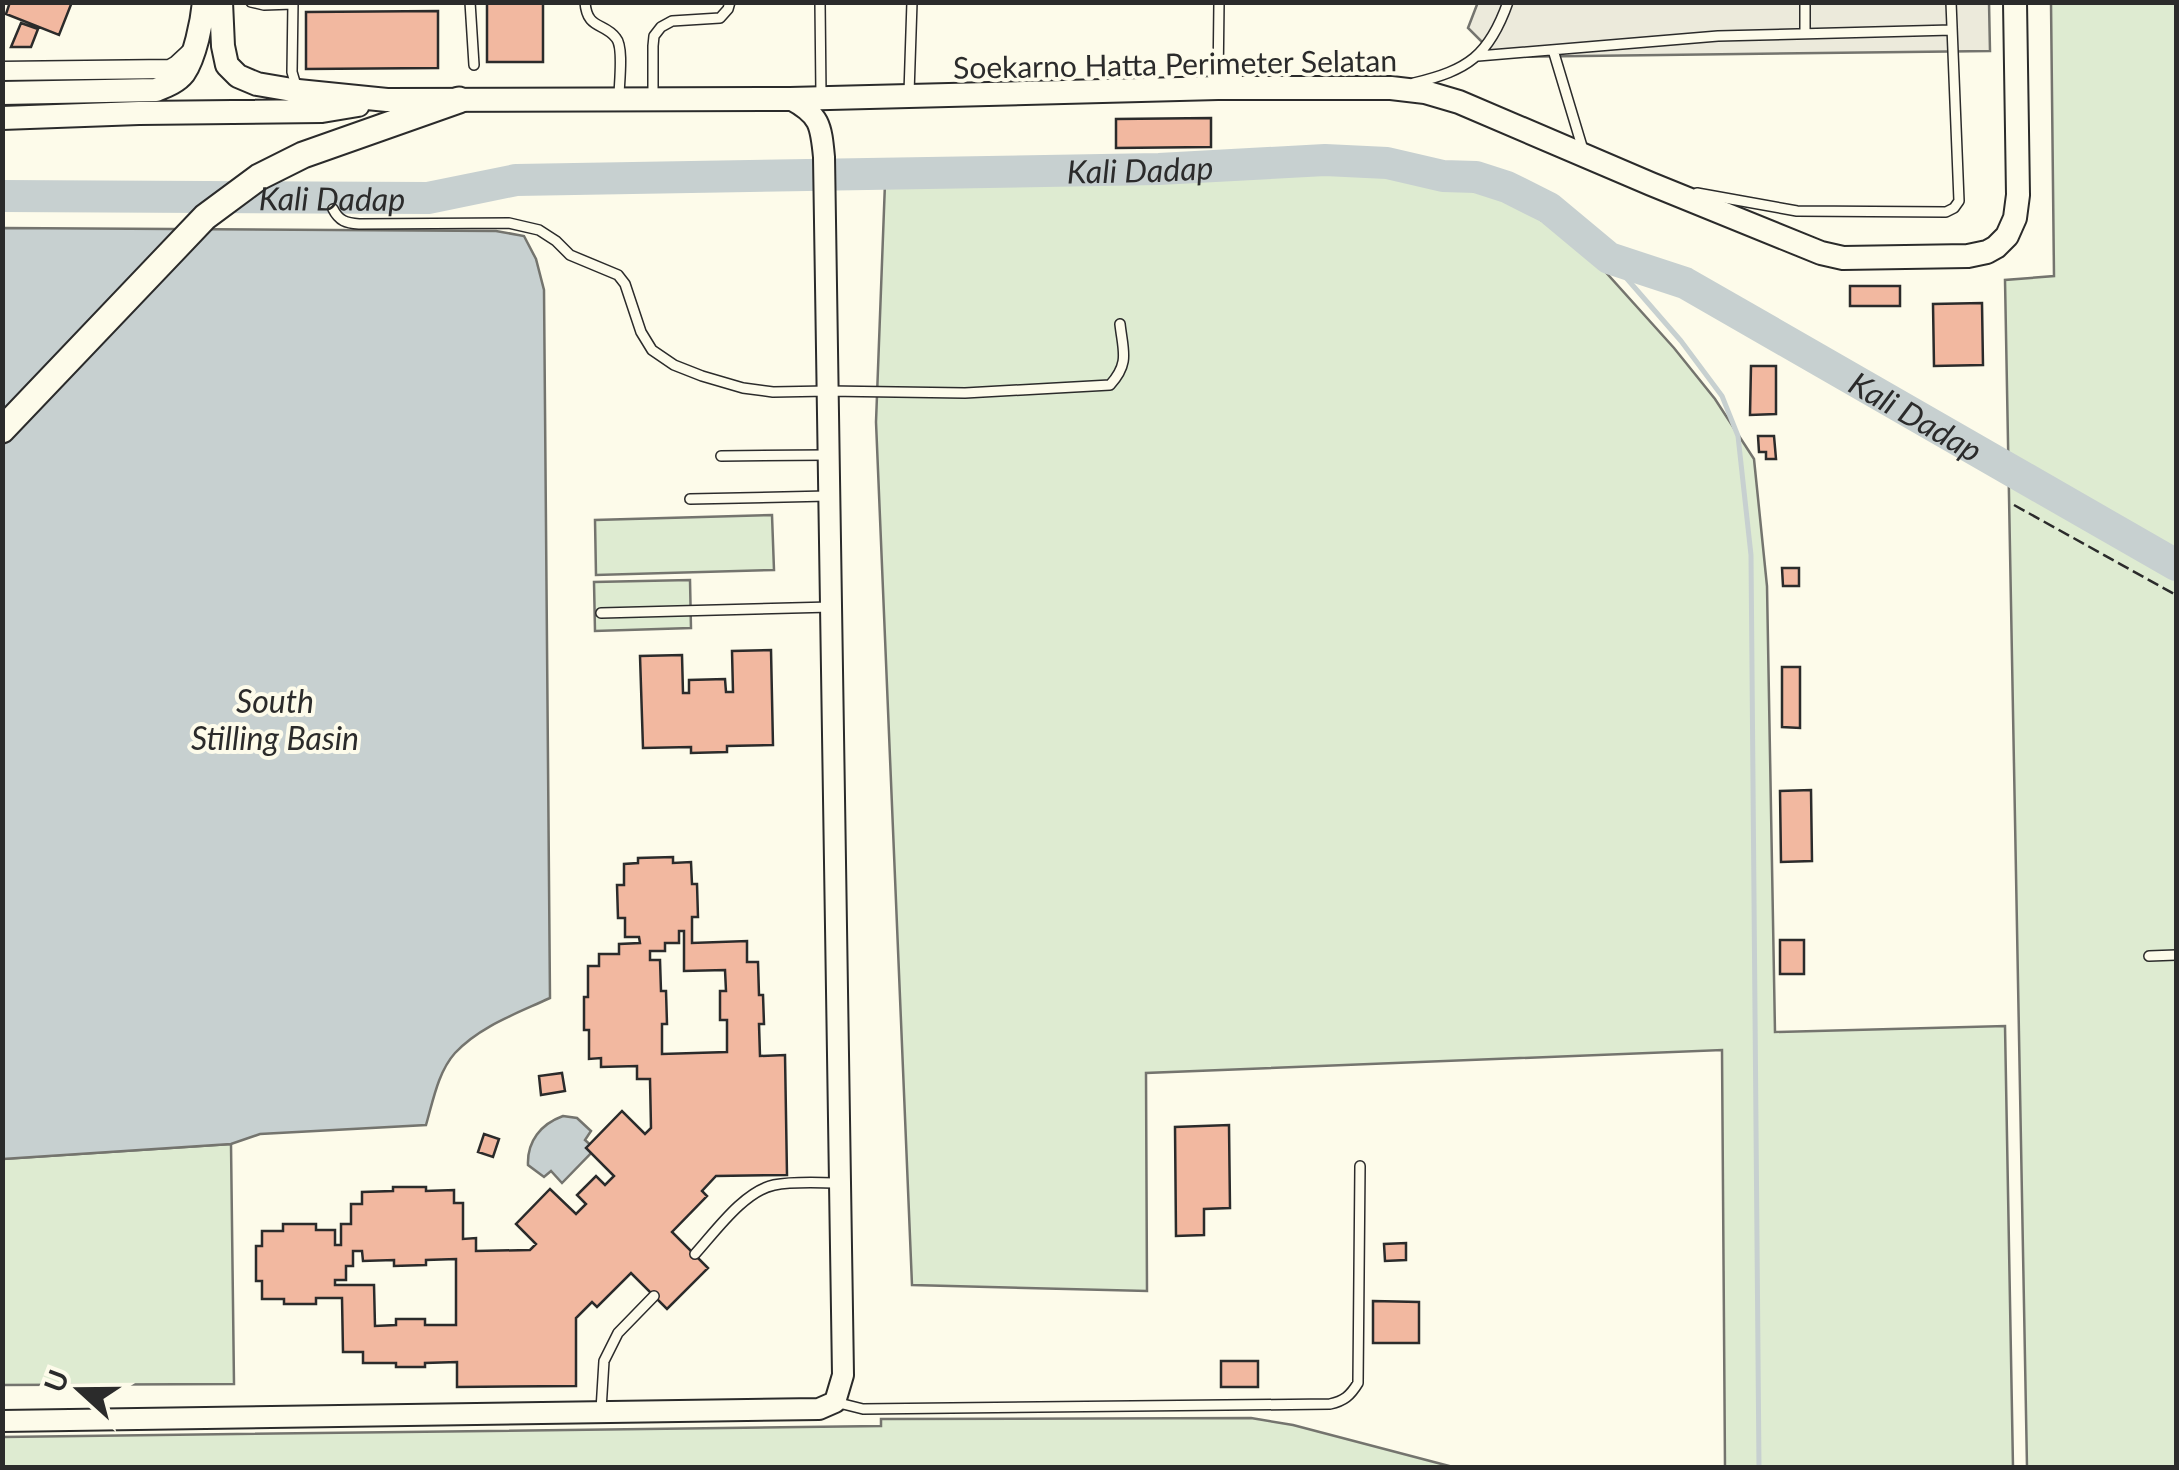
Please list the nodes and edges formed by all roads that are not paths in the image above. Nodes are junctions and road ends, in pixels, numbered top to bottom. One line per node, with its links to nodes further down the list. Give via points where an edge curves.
1 (204, 2): 17 (main road)
2 (221, 2): 24 (main road, via 227,66 257,84)
3 (251, 2): 14 (lane)
4 (470, 2): 20 (lane)
5 (585, 2): 28 (lane, via 594,26 614,35 620,46)
6 (730, 2): 32 (lane, via 720,18 661,26 654,36)
7 (820, 2): 27 (lane)
8 (912, 2): 26 (lane)
9 (1219, 2): 22 (lane)
10 (1508, 2): 19 (lane)
11 (1805, 2): 16 (lane)
12 (1951, 2): 15 (lane)
13 (2015, 2): 35 (main road, Soekarno Hatta Perimeter Selatan, via 2018,195 2012,228 1996,248 1968,256 1844,258)
14 (293, 3): 24 (lane)
15 (1952, 30): 16 (lane); 35 (lane, via 1959,201 1954,208 1797,212)
16 (1806, 33): 18 (lane)
17 (194, 49): 21 (street, via 170,68); 25 (main road, via 184,74 156,90)
18 (1553, 50): 19 (lane); 34 (lane)
19 (1478, 56): 23 (lane, via 1448,75)
20 (474, 65)
21 (2, 70)
22 (1218, 88): 23 (main road, Soekarno Hatta Perimeter Selatan); 26 (main road, Soekarno Hatta Perimeter Selatan)
23 (1390, 88): 34 (main road, Soekarno Hatta Perimeter Selatan, via 1447,98)
24 (298, 91): 30 (main road)
25 (2, 94)
26 (909, 96): 27 (main road, Soekarno Hatta Perimeter Selatan)
27 (821, 98): 29 (main road, Soekarno Hatta Perimeter Selatan)
28 (619, 99): 31 (main road); 32 (main road)
29 (790, 99): 32 (main road); 38 (street, via 815,116 821,129)
30 (387, 100): 31 (main road); 33 (main road, via 322,111)
31 (459, 100): 39 (main road, via 259,176 205,217)
32 (653, 101)
33 (2, 118)
34 (1584, 156): 35 (main road, Soekarno Hatta Perimeter Selatan)
35 (1651, 184)
36 (333, 209): 38 (lane, via 347,223 509,223 539,230 570,255 618,274 652,350 674,365 743,388)
37 (1120, 324): 38 (lane, via 1124,362 1110,385 965,393)
38 (828, 390): 41 (street)
39 (2, 430)
40 (721, 456): 41 (lane)
41 (828, 456): 42 (street)
42 (830, 496): 43 (lane); 44 (street)
43 (690, 499)
44 (831, 607): 45 (lane); 49 (street)
45 (601, 613)
46 (2176, 955): 47 (lane)
47 (2150, 956)
48 (1360, 1166): 52 (lane, via 1358,1383 1342,1401 862,1409)
49 (840, 1183): 50 (lane, via 758,1191); 52 (street, via 842,1375)
50 (695, 1254)
51 (654, 1296): 53 (lane, via 618,1332 604,1361)
52 (835, 1402): 53 (street, via 819,1408)
53 (601, 1412): 54 (street)
54 (2, 1420)

